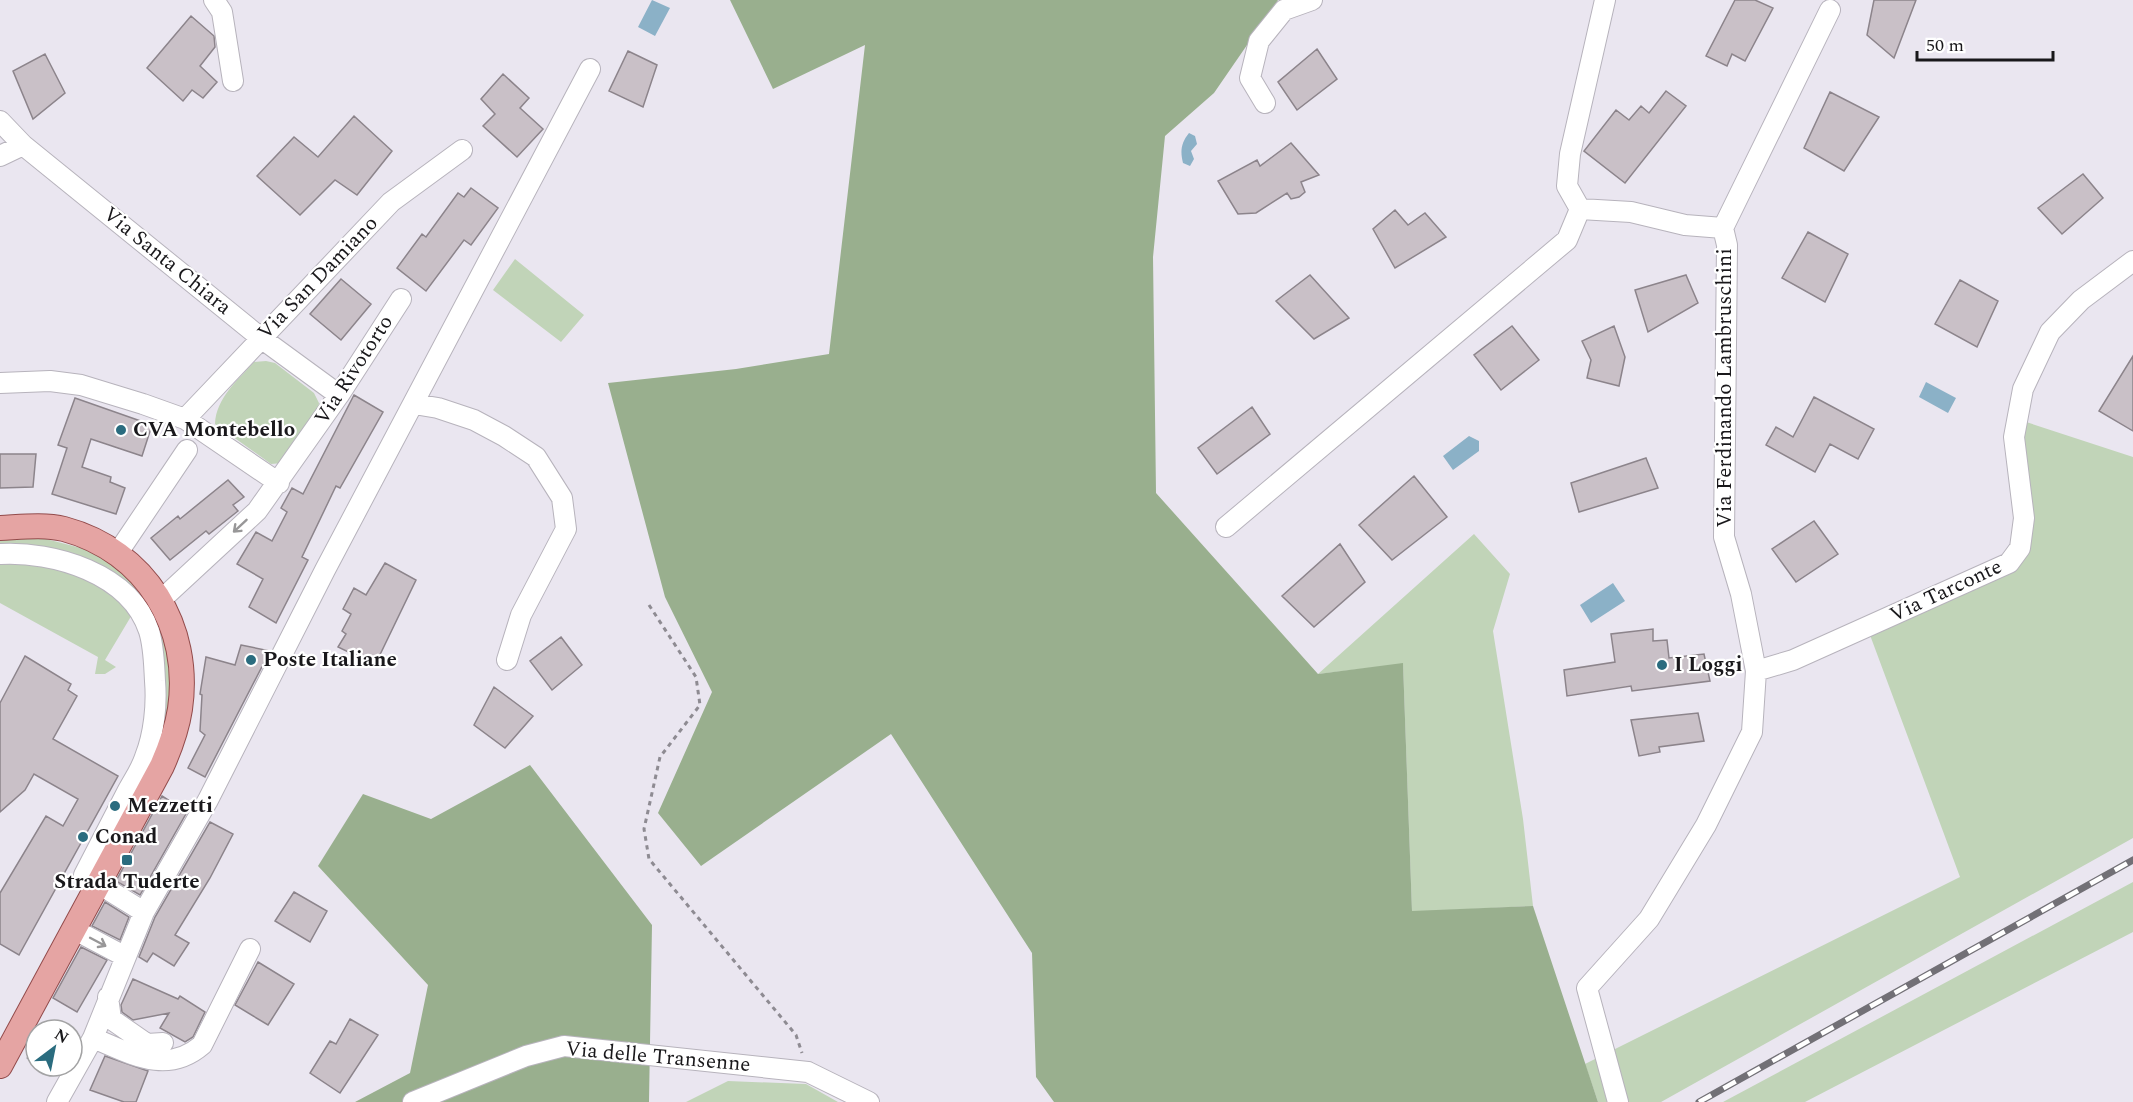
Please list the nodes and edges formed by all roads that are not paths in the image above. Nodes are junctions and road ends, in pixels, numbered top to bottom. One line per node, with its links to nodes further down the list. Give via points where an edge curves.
1 (214, 0): 6 (street, via 222,12)
2 (1312, 0): 7 (street, via 1284,10 1259,41 1250,78)
3 (1605, 0): 12 (street, via 1570,154 1567,186)
4 (1830, 10): 13 (street)
5 (590, 69): 19 (street)
6 (233, 81)
7 (1265, 104)
8 (0, 121): 9 (street, Via Santa Chiara)
9 (23, 145): 11 (street); 16 (street, Via Santa Chiara)
10 (462, 150): 16 (street, Via San Damiano, via 391,202)
11 (0, 156)
12 (1580, 209): 13 (street, Via Ferdinando Lambruschini, via 1631,212 1685,225); 23 (street, via 1567,240)
13 (1723, 228): 29 (street, Via Ferdinando Lambruschini, via 1727,245 1724,537 1741,594)
14 (2133, 261): 29 (street, Via Tarconte, via 2080,300 2050,332 2023,389 2014,437 2024,518 2020,549 2009,563 1793,660)
15 (401, 299): 18 (street, Via Rivotorto)
16 (261, 338): 18 (street, Via Santa Chiara); 20 (street, Via San Damiano)
17 (0, 382): 20 (street, via 81,385)
18 (339, 395): 22 (street, Via Rivotorto)
19 (414, 404): 28 (street, via 474,420 504,436 536,457 562,498 566,529 521,615); 32 (street, via 208,800)
20 (185, 419): 22 (street)
21 (187, 450): 26 (street)
22 (279, 483): 27 (street, Via Rivotorto, one-way to 27, via 257,511)
23 (1226, 527)
24 (0, 528): 26 (main road, via 64,529)
25 (0, 554): 30 (street, via 36,554 72,563 112,584 136,607 148,629 155,675)
26 (117, 554): 27 (main road)
27 (162, 599): 30 (main road, via 176,638 182,674 175,735)
28 (507, 660)
29 (1756, 671): 43 (street, Via Ferdinando Lambruschini, via 1752,732 1706,825 1649,919 1587,988)
30 (154, 762): 31 (main road, via 111,840)
31 (97, 884): 32 (street); 33 (main road)
32 (144, 912): 35 (street)
33 (73, 929): 35 (street, one-way to 35); 39 (main road)
34 (250, 949): 37 (street, via 202,1045 189,1056 170,1061 144,1059)
35 (124, 956): 36 (street)
36 (108, 997): 37 (street); 38 (street, via 111,1019 147,1044)
37 (93, 1038): 40 (street)
38 (163, 1043)
39 (0, 1066)
40 (65, 1092)
41 (412, 1102): 42 (street, Via delle Transenne, via 526,1056 564,1046 808,1072)
42 (869, 1102)
43 (1618, 1102)

